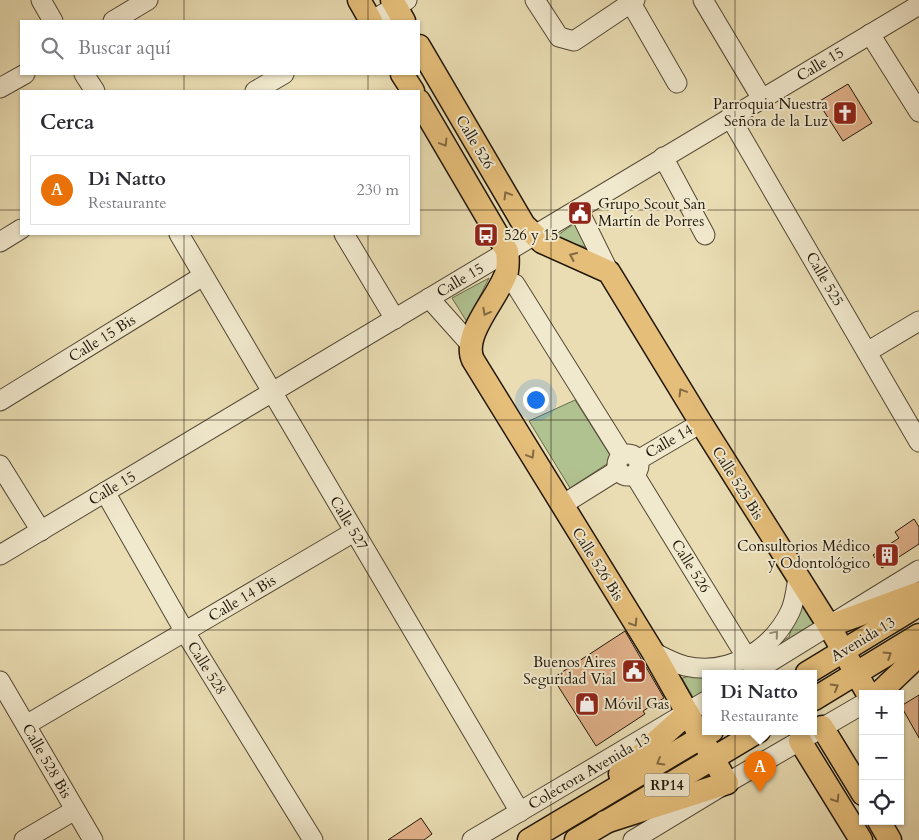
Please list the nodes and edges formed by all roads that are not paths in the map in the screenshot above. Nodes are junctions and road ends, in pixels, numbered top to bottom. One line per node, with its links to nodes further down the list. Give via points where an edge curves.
1 (41, 0): 9 (street)
2 (148, 0): 10 (street)
3 (359, 0): 11 (main road)
4 (536, 0): 6 (street, via 559,37 574,41)
5 (703, 0): 24 (street)
6 (633, 1): 19 (street)
7 (919, 5): 13 (street, Calle 15)
8 (400, 7): 12 (street)
9 (53, 20)
10 (115, 20)
11 (370, 20)
12 (373, 20)
13 (870, 34): 24 (street, Calle 15); 26 (street)
14 (420, 48): 33 (main road, Calle 526, one-way to 14, via 524,225)
15 (23, 75): 20 (street)
16 (85, 75): 21 (street)
17 (282, 75): 22 (street)
18 (403, 75): 23 (main road)
19 (678, 84)
20 (0, 88)
21 (94, 90)
22 (259, 90)
23 (412, 90)
24 (762, 99): 27 (street, Calle 15)
25 (420, 103): 36 (main road, Calle 526, one-way to 36)
26 (919, 112)
27 (730, 117): 28 (street, Calle 15); 44 (street, Calle 525)
28 (663, 157): 29 (street, Calle 15); 34 (street)
29 (578, 209): 33 (street, Calle 15); 37 (street, Calle 525 Bis)
30 (20, 230): 35 (street)
31 (180, 235): 38 (street, Calle 527)
32 (345, 235): 41 (street)
33 (535, 235): 36 (street, Calle 15); 37 (main road, one-way to 33, via 542,242)
34 (705, 235)
35 (0, 242)
36 (508, 251): 39 (main road); 40 (street, Calle 15)
37 (609, 272): 47 (main road, Calle 525 Bis, one-way to 37)
38 (203, 276): 45 (street, Calle 527); 46 (street, Calle 15 Bis)
39 (503, 280): 43 (main road, one-way to 43, via 477,327); 50 (street, Calle 526, via 516,284)
40 (429, 298): 41 (street, Calle 15); 43 (street, Calle 526 Bis)
41 (395, 319): 45 (street, Calle 15)
42 (919, 321): 44 (street)
43 (471, 345): 52 (main road, Calle 526 Bis, one-way to 52, via 473,360)
44 (867, 352): 48 (street, Calle 525)
45 (272, 392): 51 (street, Calle 15); 54 (street, Calle 527)
46 (0, 401)
47 (701, 423): 50 (street, Calle 14); 57 (main road, Calle 525 Bis)
48 (919, 442)
49 (0, 465): 53 (street)
50 (628, 465): 52 (street, Calle 14); 66 (street, Calle 526)
51 (105, 492): 53 (street, Calle 15); 61 (street, Calle 528)
52 (562, 505): 63 (main road, Calle 526 Bis, one-way to 63)
53 (41, 530): 55 (street, Calle 15)
54 (354, 532): 61 (street, Calle 14 Bis); 91 (street, Calle 527)
55 (0, 555)
56 (919, 570): 60 (street)
57 (798, 578): 60 (main road, Calle 525 Bis); 66 (street, one-way to 57, via 791,610)
58 (919, 593): 60 (main road)
59 (919, 606): 64 (main road, Avenida 13)
60 (828, 626): 64 (main road, Calle 525 Bis); 66 (street)
61 (185, 632): 78 (street, Calle 14 Bis); 96 (street, Calle 528)
62 (919, 635): 69 (main road, Avenida 13, one-way to 62)
63 (652, 652): 66 (street, via 695,668); 76 (main road, Calle 526 Bis)
64 (843, 652): 67 (main road, Avenida 13); 69 (main road, Calle 525 Bis)
65 (919, 655): 72 (main road)
66 (750, 666)
67 (812, 670)
68 (919, 671): 73 (street)
69 (856, 675): 71 (main road, Calle 525 Bis); 74 (main road, Avenida 13, one-way to 69)
70 (0, 681): 78 (street, Calle 528 Bis)
71 (865, 690)
72 (883, 690)
73 (886, 690)
74 (817, 697)
75 (859, 706): 79 (street)
76 (697, 707): 77 (main road, Calle 526 Bis); 89 (main road); 91 (street, Colectora Avenida 13)
77 (702, 722)
78 (26, 725): 90 (street, Calle 528 Bis)
79 (822, 727): 80 (street); 88 (main road)
80 (817, 730)
81 (704, 735): 89 (main road, RP14, one-way to 89)
82 (706, 735): 86 (main road, Calle 526 Bis)
83 (753, 735): 86 (main road, RP14)
84 (809, 735): 85 (street)
85 (800, 741): 87 (street); 101 (main road, one-way to 101)
86 (713, 758): 87 (main road, Calle 526 Bis); 92 (main road, RP14)
87 (727, 783): 92 (main road); 100 (street)
88 (859, 787)
89 (583, 808): 98 (main road, RP14)
90 (75, 810): 94 (street); 95 (street, Calle 528 Bis)
91 (520, 812): 97 (street, Colectora Avenida 13)
92 (605, 822): 99 (main road, RP14)
93 (881, 825): 102 (main road)
94 (24, 840)
95 (93, 840)
96 (313, 840)
97 (472, 840)
98 (529, 840)
99 (576, 840)
100 (633, 840)
101 (861, 840)
102 (890, 840)

